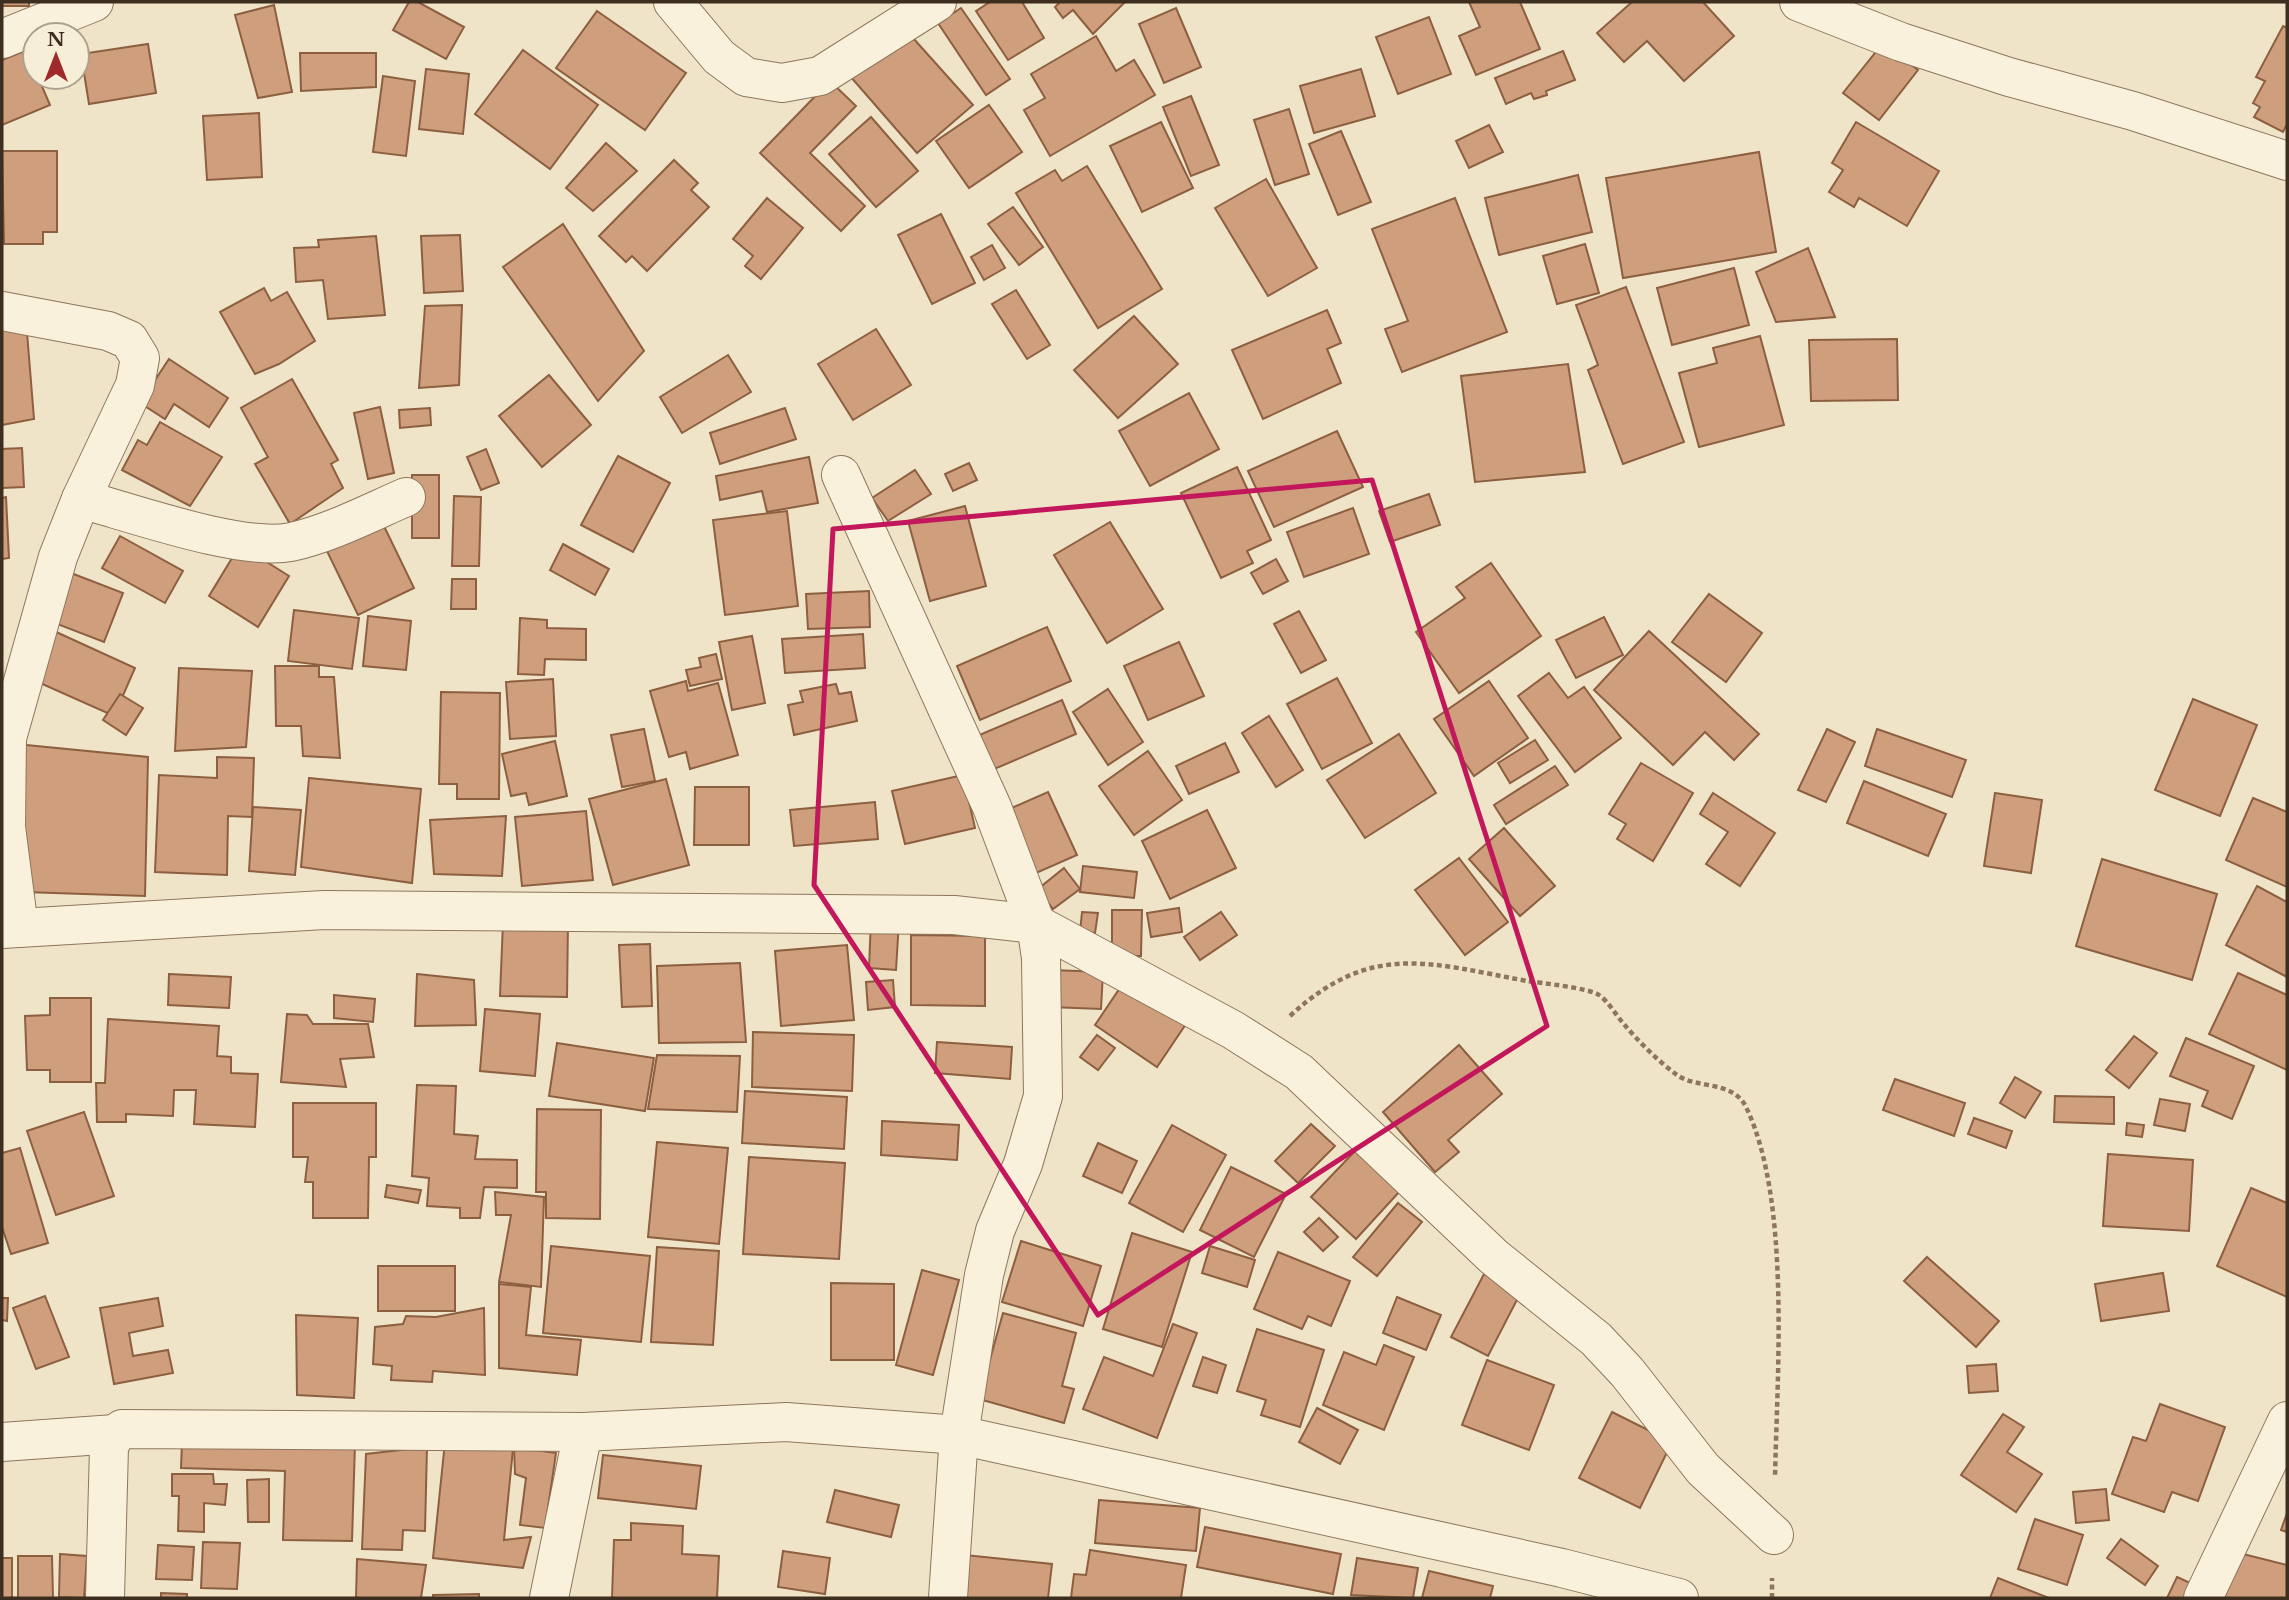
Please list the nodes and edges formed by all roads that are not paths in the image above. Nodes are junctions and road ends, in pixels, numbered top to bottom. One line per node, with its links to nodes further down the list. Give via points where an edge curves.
1 (94, 2): 5 (street)
2 (673, 2): 3 (street, via 719,57 746,77 782,83 820,76)
3 (937, 2)
4 (1799, 2): 6 (street, via 1997,73)
5 (2, 39)
6 (2287, 161)
7 (2, 311): 10 (street, via 108,331 129,340 140,358 135,385)
8 (841, 475): 11 (street, via 960,730 1017,865)
9 (406, 497): 10 (street, via 338,527 289,542 250,542)
10 (81, 499): 12 (street, via 58,557 7,738)
11 (1036, 924): 12 (street, via 954,915 324,910); 16 (street, via 1044,995 1043,1096 1023,1164 995,1231); 18 (street, via 1300,1072 1494,1257 1596,1339 1703,1469)
12 (10, 928)
13 (2287, 1421): 23 (street)
14 (583, 1432): 15 (street, via 135,1427); 16 (street, via 786,1422); 20 (street)
15 (115, 1434): 17 (street); 19 (street, via 109,1447)
16 (959, 1435): 21 (street); 22 (street)
17 (2, 1442)
18 (1774, 1535)
19 (106, 1598)
20 (549, 1598)
21 (948, 1598)
22 (1679, 1598)
23 (2203, 1598)

